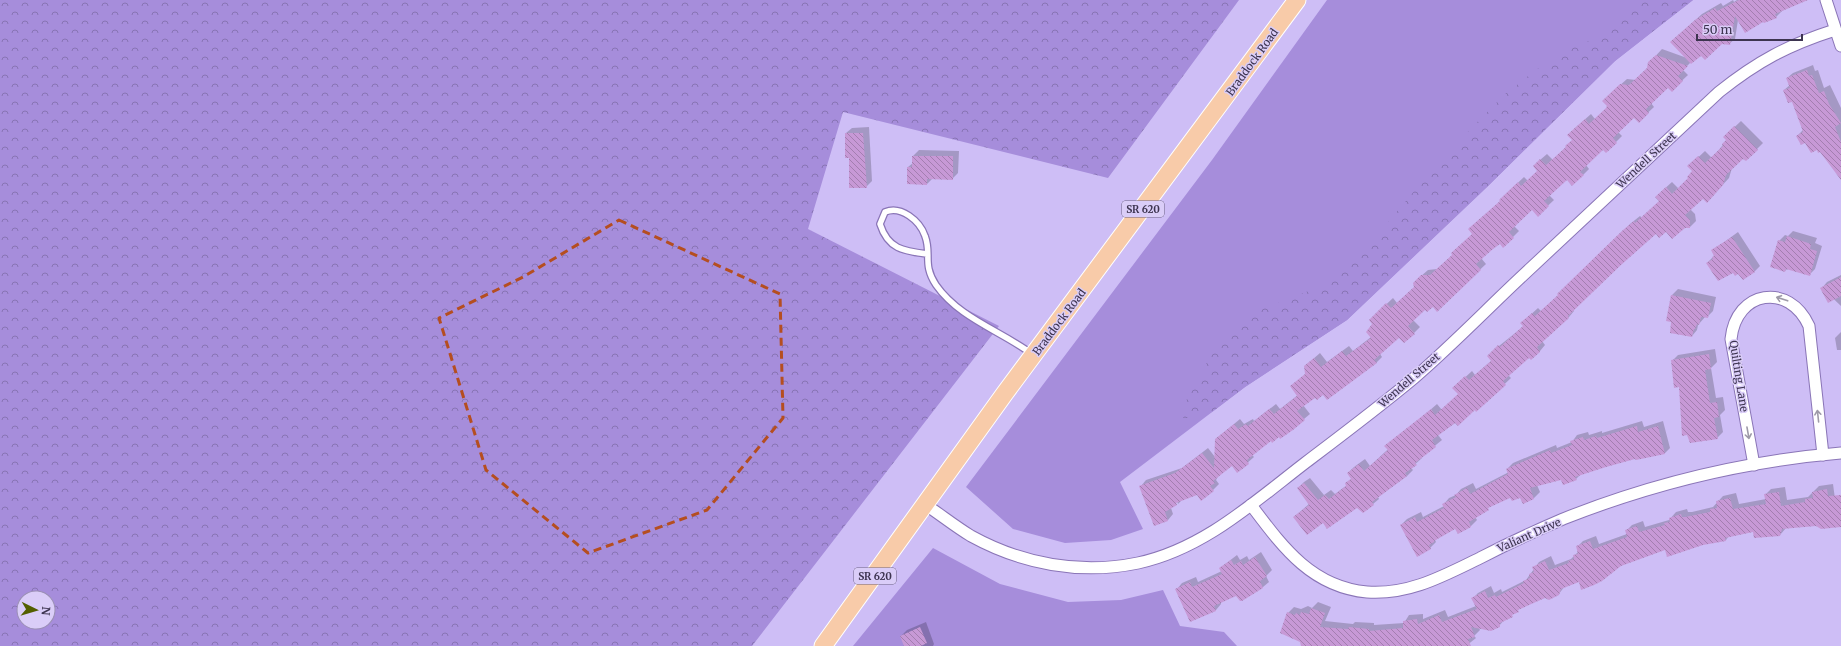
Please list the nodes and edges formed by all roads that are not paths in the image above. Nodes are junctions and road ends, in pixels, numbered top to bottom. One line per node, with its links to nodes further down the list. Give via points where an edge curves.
1 (1298, 0): 6 (main road, Braddock Road / SR 620)
2 (1826, 0): 3 (street)
3 (1836, 30): 4 (street); 11 (street, Wendell Street, via 1801,41 1747,69 1719,92 1416,376)
4 (1841, 46)
5 (927, 254): 5 (lane, via 925,236 918,223 900,211 885,212 880,224 887,240 904,250); 6 (lane, via 927,268 936,286 956,306)
6 (1034, 356): 10 (main road, Braddock Road / SR 620)
7 (1841, 453): 8 (street, Valiant Drive)
8 (1823, 455): 9 (street, Valiant Drive); 9 (street, Quilting Lane, one-way to 9, via 1809,326 1796,306 1782,299 1765,297 1743,308 1732,327 1731,339)
9 (1754, 465): 11 (street, Valiant Drive, via 1665,485 1610,502 1517,539 1429,583 1407,590 1385,592 1365,592 1323,579 1292,557)
10 (926, 505): 11 (street, Wendell Street, via 995,548 1052,565 1084,568 1125,565 1165,556 1216,530); 12 (main road, Braddock Road / SR 620)
11 (1251, 505)
12 (823, 646)

